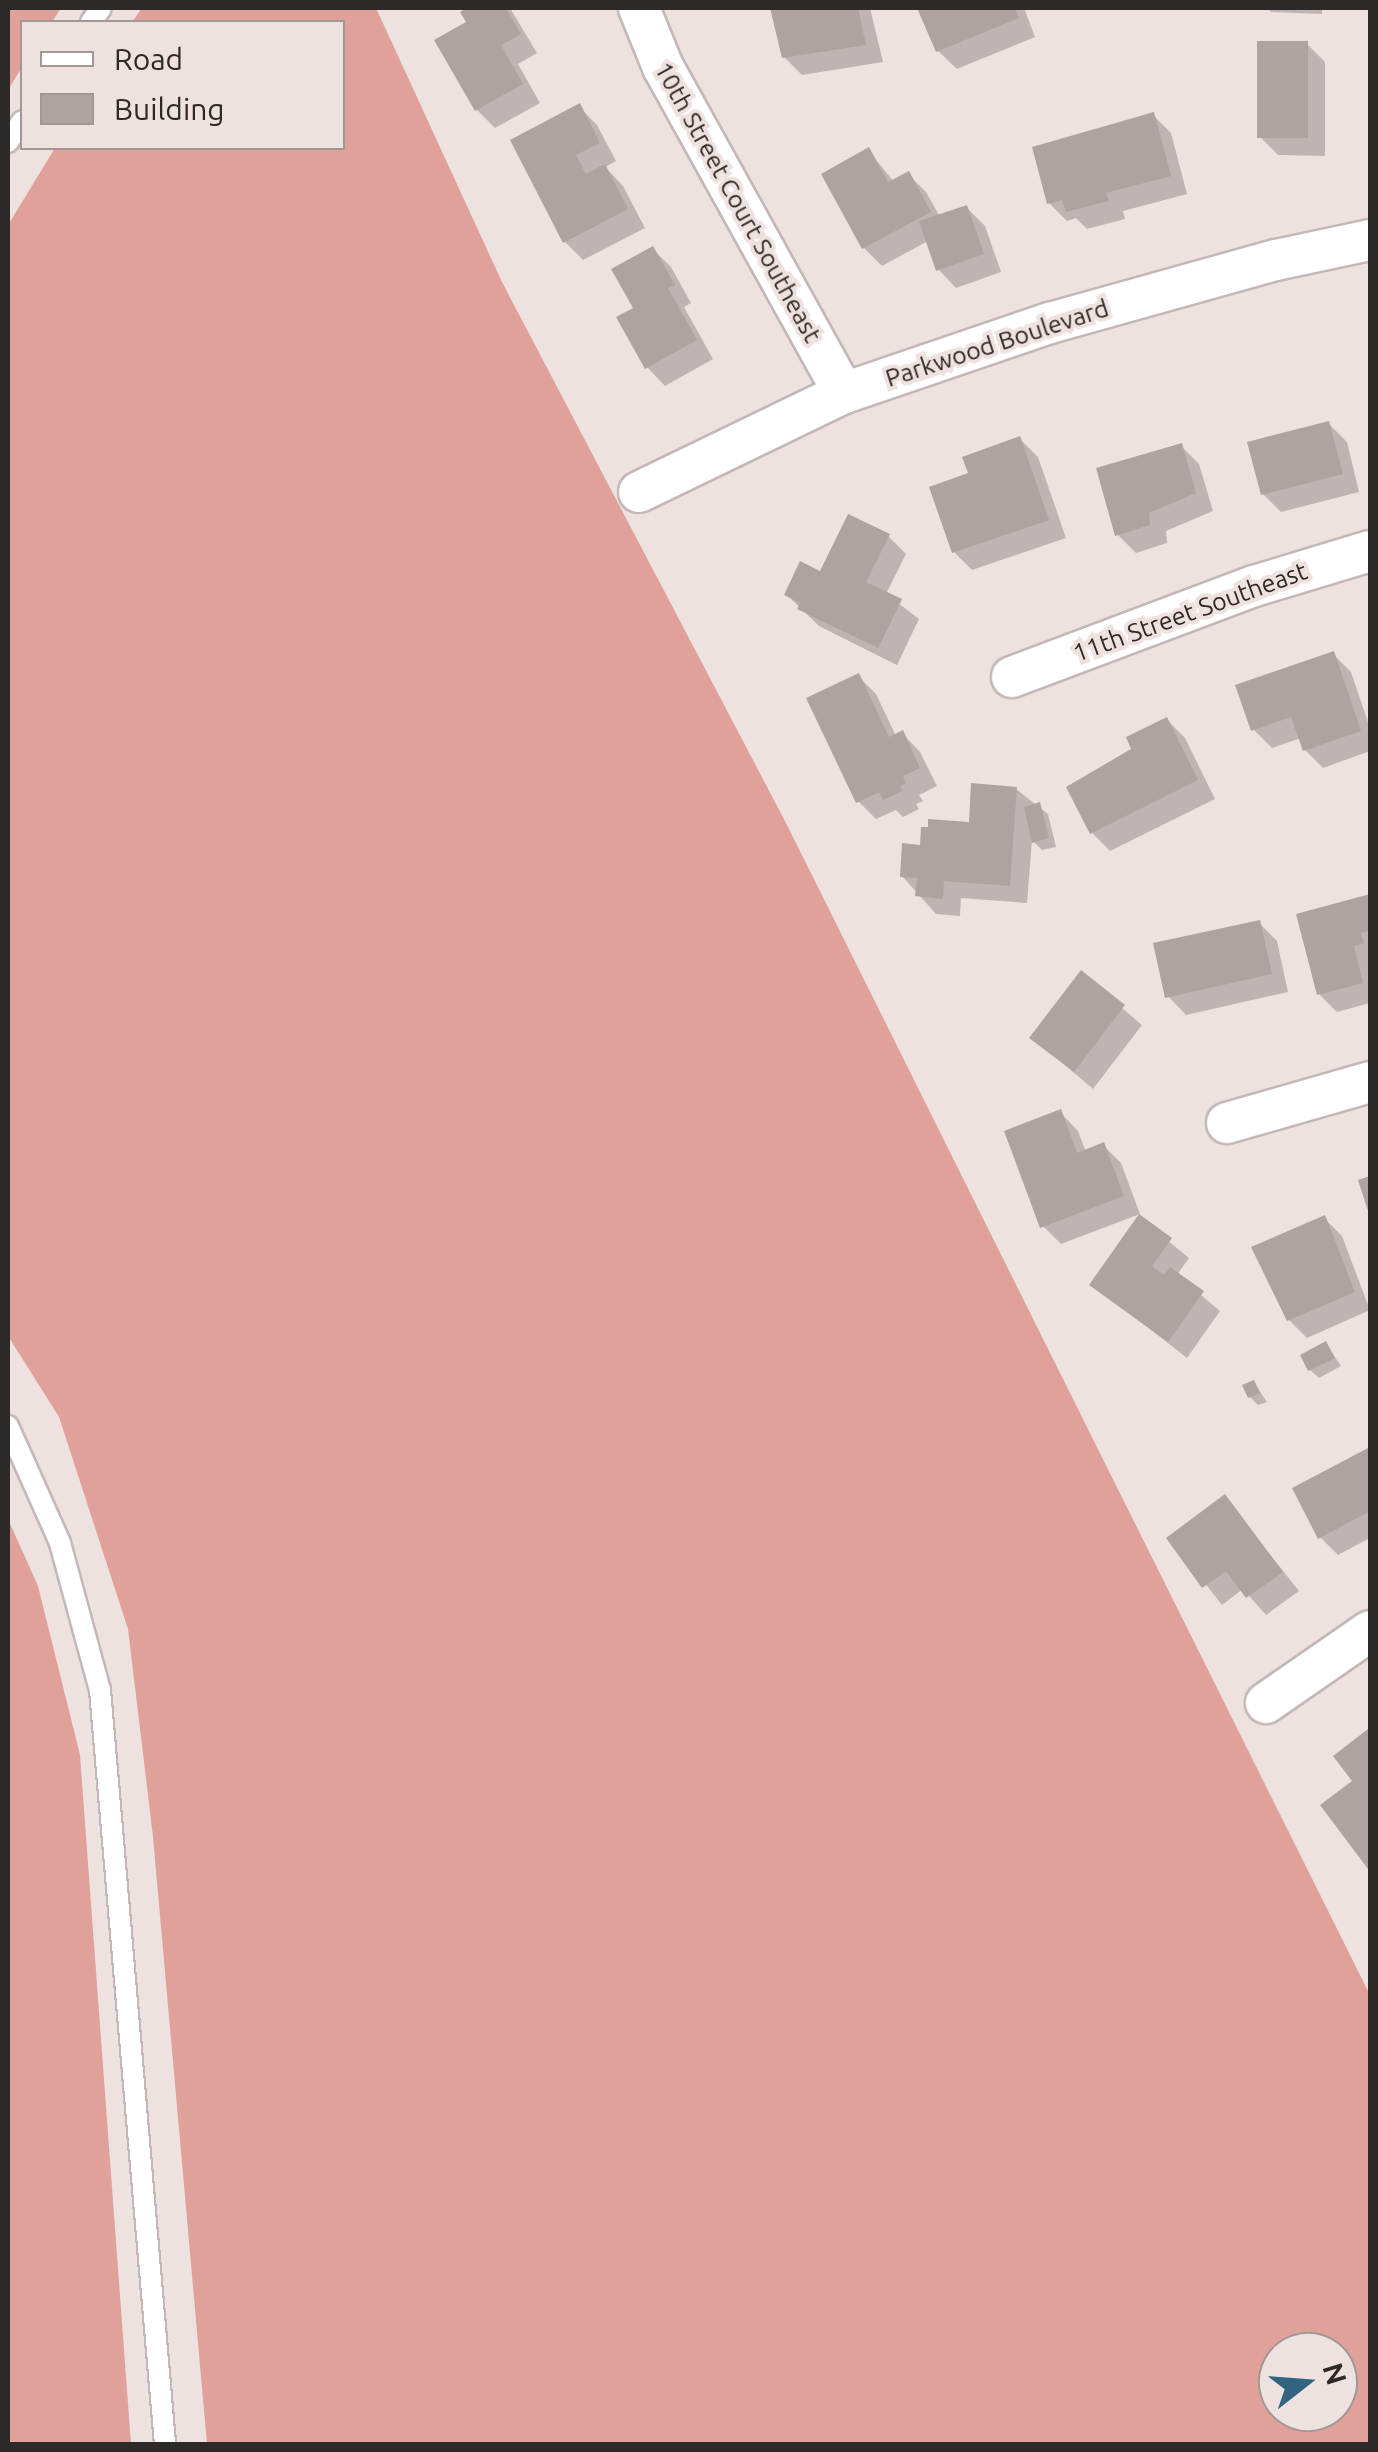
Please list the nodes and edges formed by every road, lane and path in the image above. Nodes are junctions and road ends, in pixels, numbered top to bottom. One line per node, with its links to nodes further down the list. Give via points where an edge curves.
1 (639, 8): 3 (street, 10th Street Court Southeast, via 663,68)
2 (1370, 240): 3 (street, Parkwood Boulevard, via 1050,323)
3 (844, 394): 4 (street, Parkwood Boulevard)
4 (640, 492)
5 (1370, 551): 6 (street, 11th Street Southeast, via 1254,586)
6 (1012, 677)
7 (1370, 1082): 8 (street)
8 (1228, 1122)
9 (8, 1426): 12 (lane, via 60,1543 100,1690)
10 (1370, 1631): 11 (street)
11 (1266, 1703)
12 (165, 2444)

